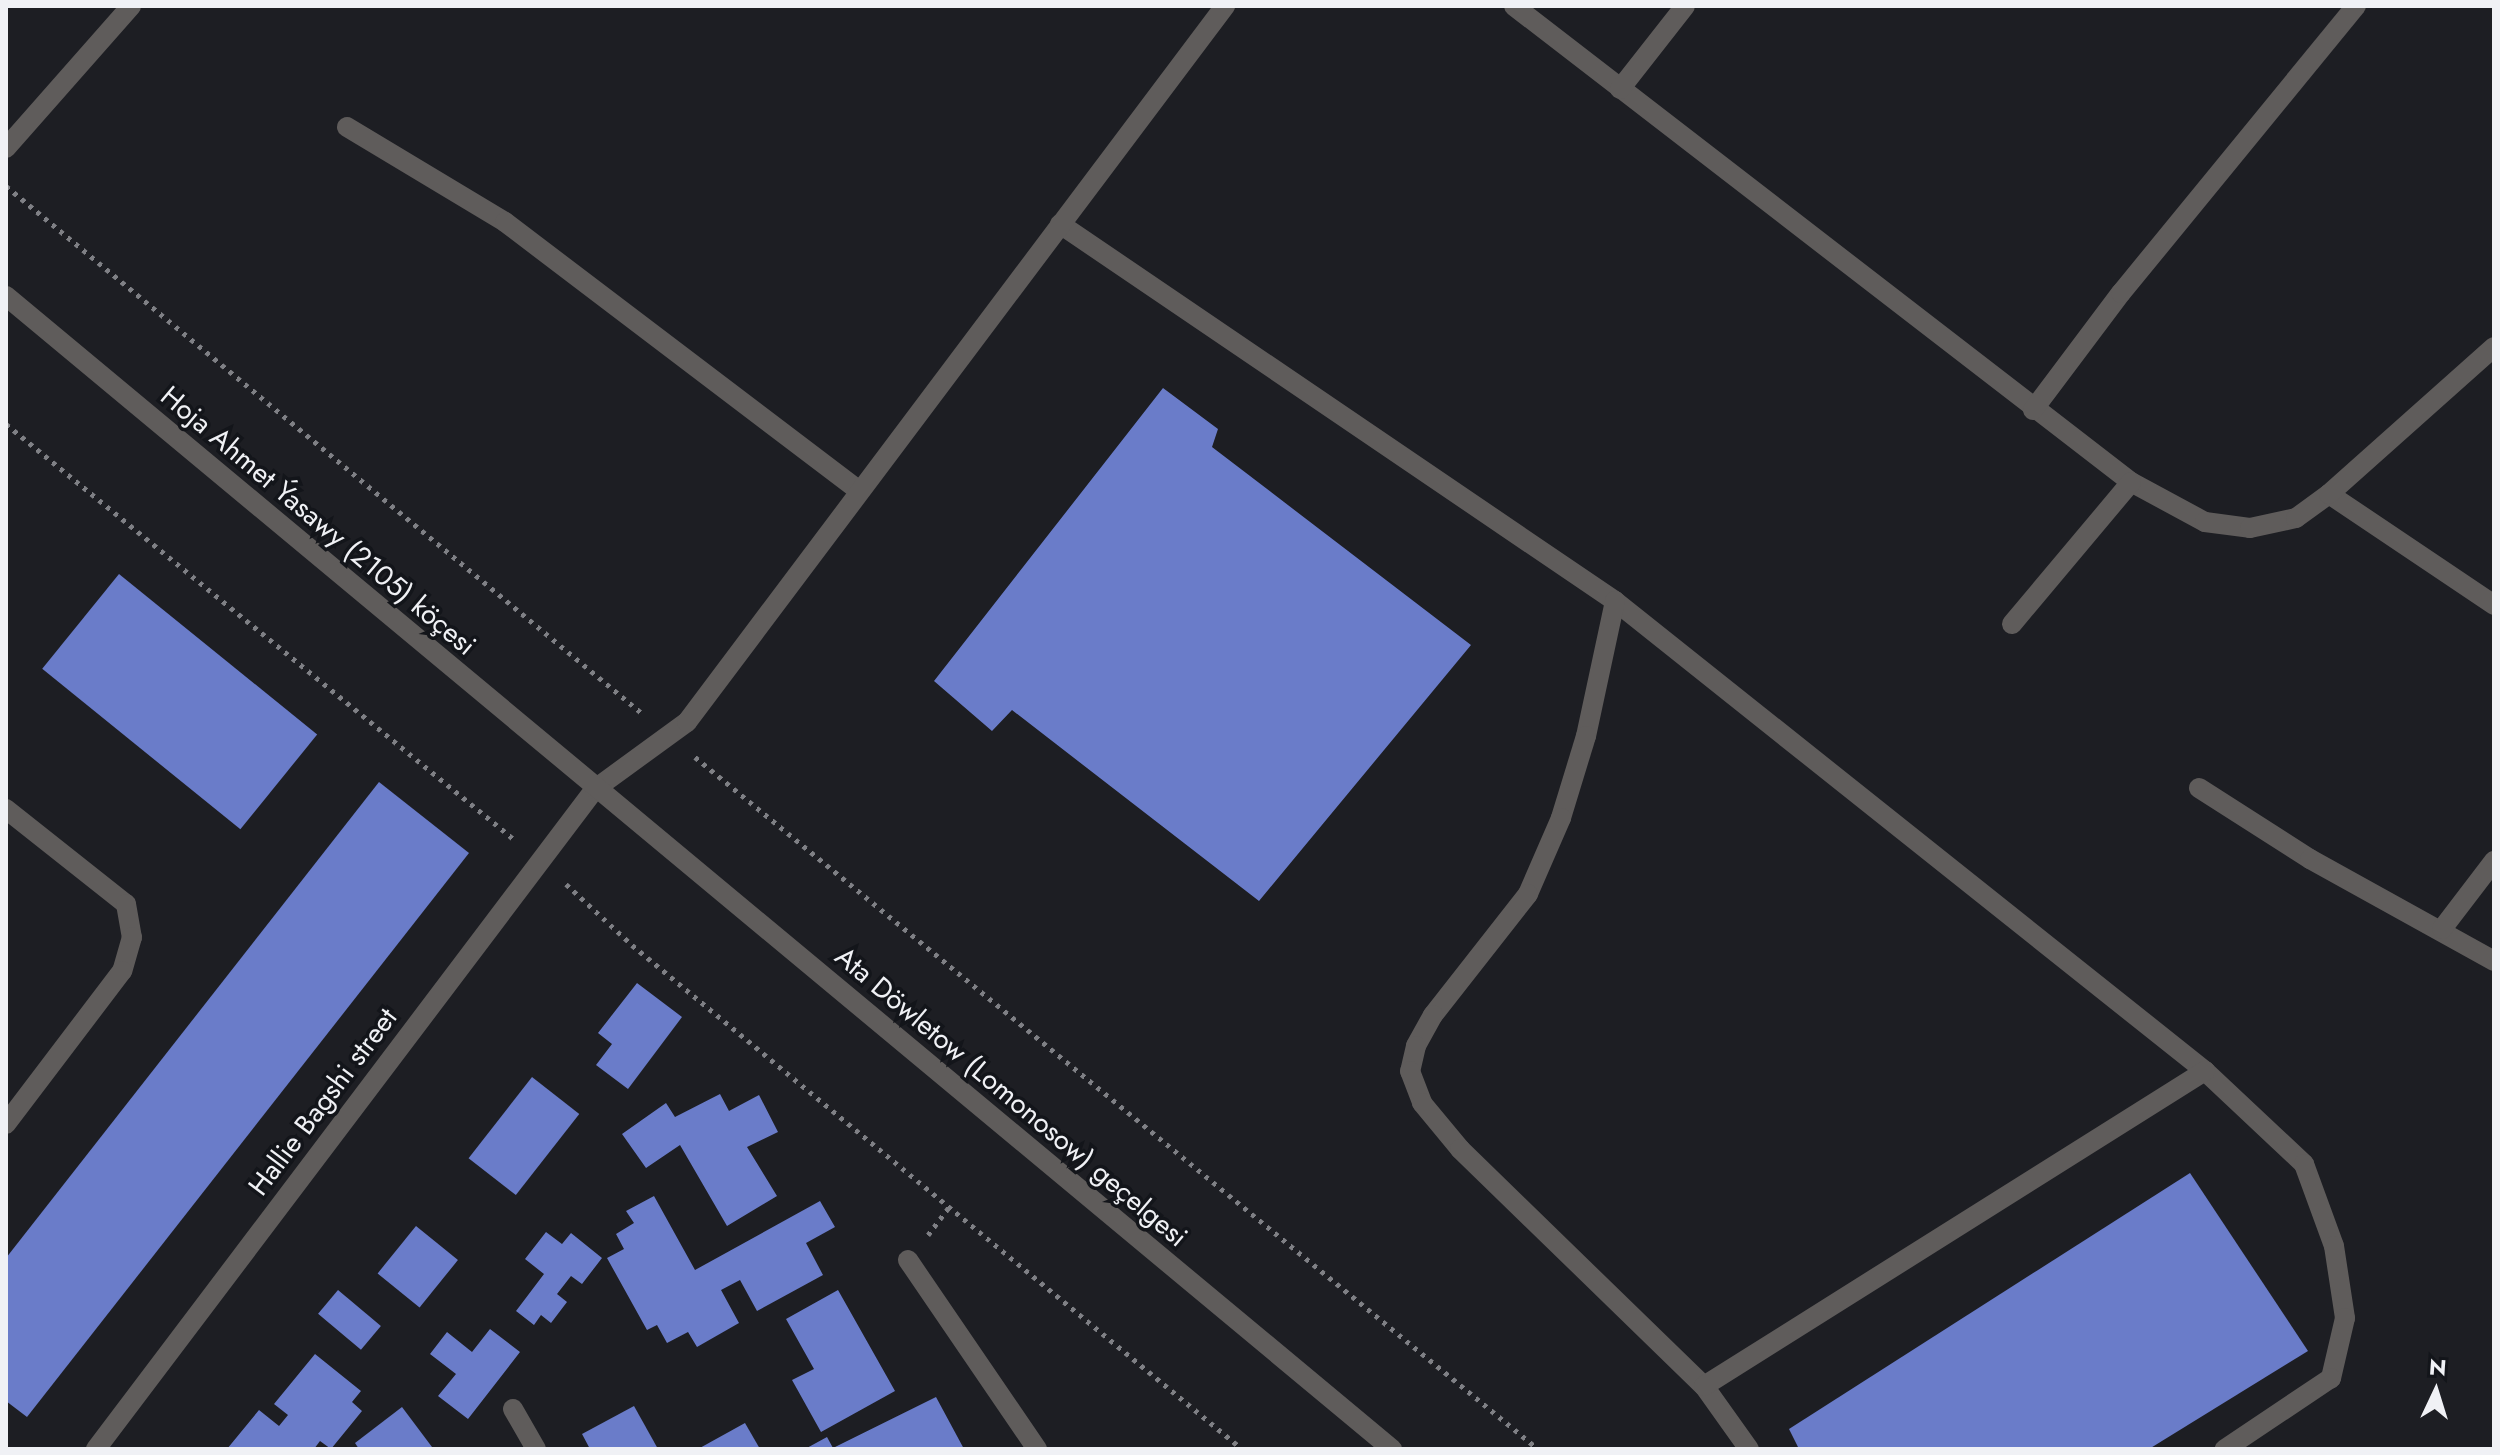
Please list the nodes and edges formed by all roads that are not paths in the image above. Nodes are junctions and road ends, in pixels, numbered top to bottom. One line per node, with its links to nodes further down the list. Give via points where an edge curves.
1 (131, 6): 8 (street)
2 (1225, 6): 9 (street, Hallie Bagshi street)
3 (1514, 6): 6 (street)
4 (1685, 6): 6 (street)
5 (2356, 6): 12 (street, via 2121,293)
6 (1620, 89): 12 (street)
7 (347, 127): 14 (street, via 505,222)
8 (6, 148)
9 (1060, 224): 14 (street, Hallie Bagshi street); 16 (street)
10 (6, 296): 20 (street, Hoja Ahmet Ýasawy (2105) köçesi)
11 (2494, 347): 15 (street)
12 (2033, 410): 13 (street)
13 (2131, 482): 15 (street, via 2205,522 2250,528 2296,518); 18 (street)
14 (860, 491): 20 (street, Hallie Bagshi street, via 687,722)
15 (2329, 494): 17 (street)
16 (1615, 601): 25 (street); 28 (street, via 1586,736 1528,894 1433,1015 1410,1071 1422,1103 1460,1149)
17 (2494, 605)
18 (2012, 624)
19 (2199, 788): 23 (street, via 2310,859)
20 (595, 789): 30 (street, Hallie Bagshi street); 33 (street, Ata Döwletow (Lomonosow) geçelgesi)
21 (6, 809): 26 (street, via 126,904 132,937 122,971)
22 (2494, 861): 23 (street)
23 (2442, 929): 24 (street)
24 (2494, 961)
25 (2205, 1071): 28 (street); 35 (street, via 2304,1164 2334,1246 2345,1318 2331,1378)
26 (6, 1124)
27 (908, 1260): 32 (street)
28 (1704, 1386): 34 (street)
29 (513, 1409): 31 (street)
30 (96, 1449)
31 (536, 1449)
32 (1037, 1449)
33 (1392, 1449)
34 (1749, 1449)
35 (2225, 1449)

